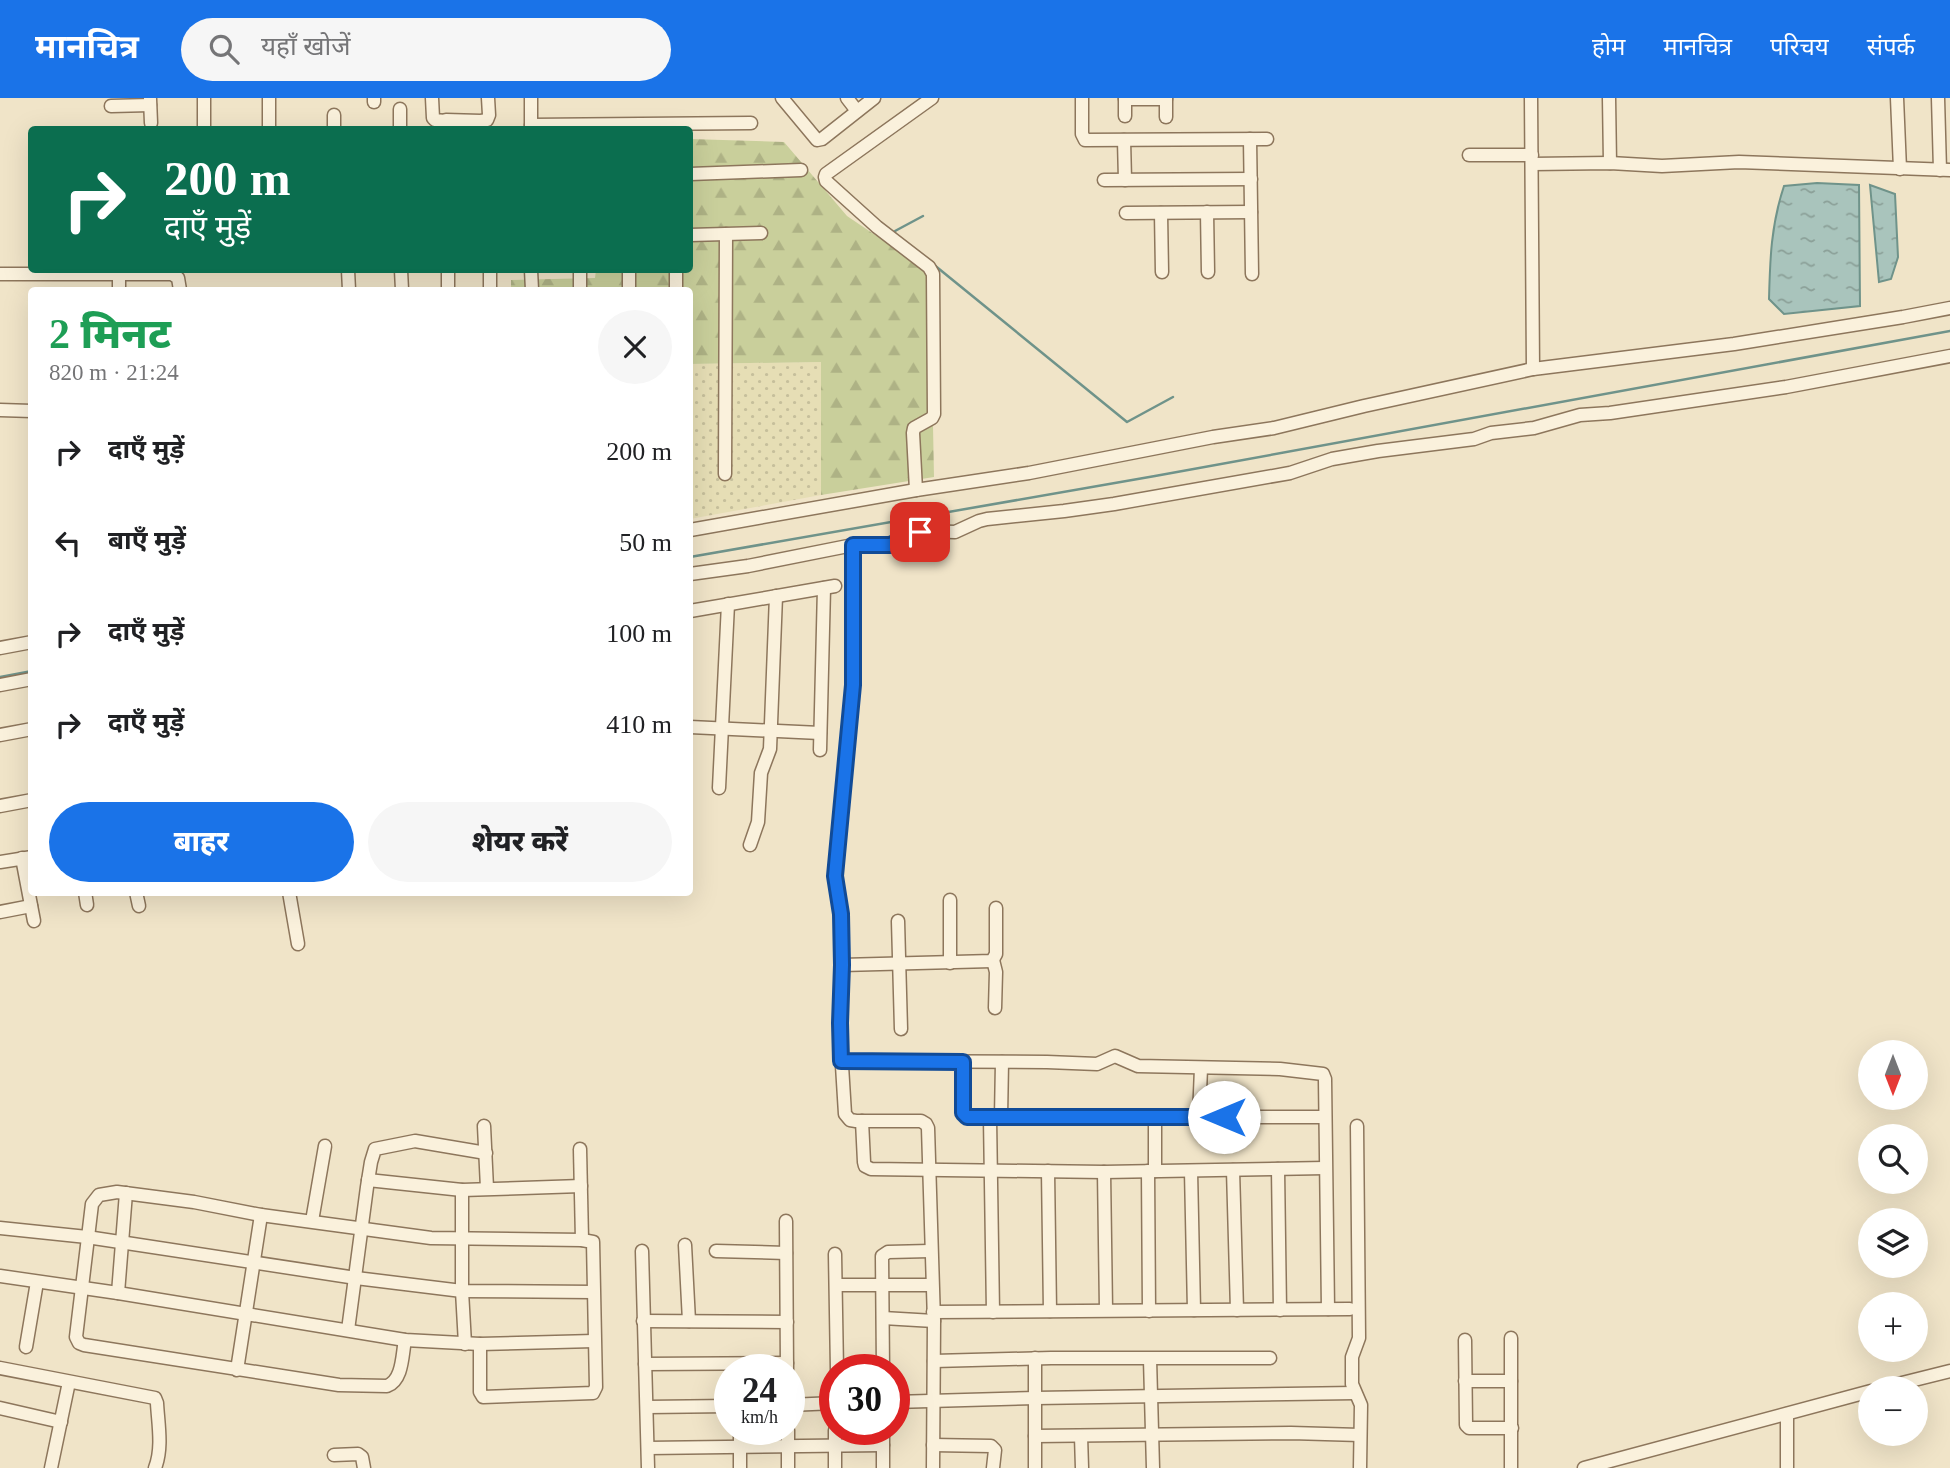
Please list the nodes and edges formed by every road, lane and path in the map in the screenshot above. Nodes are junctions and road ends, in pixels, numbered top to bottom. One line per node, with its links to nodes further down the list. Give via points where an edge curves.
1 (204, 98): 28 (street)
2 (269, 98): 29 (street)
3 (432, 98): 26 (street, via 433,118)
4 (488, 98): 27 (street, via 488,117)
5 (531, 98): 32 (street)
6 (782, 98): 20 (street, via 817,140)
7 (846, 98): 20 (street)
8 (874, 98): 20 (street)
9 (932, 98): 67 (street, via 825,177 933,274 934,414 912,433)
10 (1082, 98): 36 (street, via 1085,140)
11 (1125, 98): 12 (street); 22 (street)
12 (1166, 98): 23 (street)
13 (1531, 98): 38 (street)
14 (1609, 98): 39 (street)
15 (1897, 98): 40 (street)
16 (1938, 98): 42 (street)
17 (150, 102): 18 (street); 24 (street)
18 (111, 106)
19 (400, 109): 31 (street)
20 (857, 111)
21 (334, 115): 30 (street)
22 (1125, 116)
23 (1167, 117)
24 (151, 123)
25 (751, 123): 33 (street)
26 (444, 125): 27 (street)
27 (481, 125)
28 (204, 126)
29 (269, 126)
30 (334, 126)
31 (400, 126)
32 (531, 126)
33 (586, 126)
34 (1250, 139): 35 (street); 36 (street); 44 (street)
35 (1267, 139)
36 (1124, 140): 46 (street)
37 (1469, 155): 38 (street)
38 (1532, 160): 39 (street); 63 (street)
39 (1609, 163): 40 (street, via 1739,162)
40 (1900, 169): 42 (street)
41 (801, 170): 43 (street)
42 (1945, 170)
43 (693, 174)
44 (1251, 179): 46 (street); 48 (street)
45 (1104, 180): 46 (street)
46 (1125, 180)
47 (1206, 212): 48 (street); 50 (street); 55 (street)
48 (1251, 212): 59 (street)
49 (1126, 213): 50 (street)
50 (1161, 213): 54 (street)
51 (761, 233): 52 (street)
52 (726, 234): 53 (street); 66 (street)
53 (693, 235)
54 (1162, 272)
55 (1208, 272)
56 (60, 273): 58 (street)
57 (146, 273): 60 (street, via 172,274)
58 (0, 274)
59 (1252, 274)
60 (180, 287)
61 (1950, 307): 63 (street, via 1734,344)
62 (1950, 356): 69 (street, via 1773,389 1580,415 1534,428 1332,459 1290,473 1114,504 987,519 955,531 924,531 890,545)
63 (1533, 369): 67 (street, via 1275,428)
64 (0, 410): 65 (street)
65 (28, 411)
66 (725, 474)
67 (916, 490): 68 (street)
68 (693, 529)
69 (853, 545): 70 (street); 105 (street, via 853,685 835,876 841,906)
70 (693, 574)
71 (776, 596): 72 (street); 81 (street); 82 (street, via 829,587)
72 (728, 604): 73 (street); 79 (street)
73 (693, 610)
74 (28, 643): 75 (street)
75 (0, 648)
76 (28, 680): 77 (street)
77 (0, 685)
78 (693, 727): 79 (street)
79 (722, 728): 81 (street); 85 (street)
80 (28, 730): 83 (street)
81 (770, 730): 82 (street); 88 (street, via 758,822)
82 (820, 733): 84 (street)
83 (0, 735)
84 (820, 750)
85 (719, 788)
86 (28, 801): 87 (street)
87 (0, 806)
88 (750, 845)
89 (27, 858): 90 (street)
90 (0, 862)
91 (30, 896): 95 (street)
92 (137, 896): 96 (street)
93 (290, 896): 101 (street)
94 (950, 900): 103 (street)
95 (31, 906): 98 (street); 99 (street)
96 (139, 906)
97 (996, 908): 102 (street)
98 (0, 912)
99 (34, 921)
100 (898, 921): 104 (street)
101 (298, 944)
102 (993, 960): 103 (street); 106 (street)
103 (950, 962): 104 (street)
104 (899, 964): 105 (street); 107 (street)
105 (842, 965): 108 (street)
106 (995, 1008)
107 (901, 1029)
108 (841, 1061): 109 (street); 116 (street, via 845,1114 850,1120)
109 (963, 1062): 110 (street); 112 (street, via 963,1115)
110 (1002, 1062): 111 (street, via 1097,1064 1115,1056 1138,1066); 112 (street)
111 (1201, 1068): 113 (street); 114 (street, via 1323,1074)
112 (995, 1117): 115 (street); 126 (street)
113 (1199, 1117): 114 (street); 115 (street)
114 (1325, 1117): 122 (street)
115 (1155, 1118): 128 (street)
116 (862, 1121): 125 (street, via 867,1168); 125 (street, via 924,1122)
117 (484, 1126): 121 (street)
118 (1357, 1126): 201 (street, via 1359,1338 1352,1357)
119 (325, 1146): 137 (street)
120 (580, 1149): 132 (street)
121 (486, 1153): 131 (street, via 421,1141 378,1148); 133 (street)
122 (1325, 1168): 123 (street); 162 (street)
123 (1278, 1169): 124 (street); 167 (street)
124 (1234, 1170): 129 (street); 166 (street)
125 (929, 1171): 126 (street); 148 (street)
126 (992, 1171): 127 (street); 170 (street)
127 (1048, 1171): 130 (street); 168 (street)
128 (1152, 1171): 129 (street); 130 (street); 169 (street)
129 (1191, 1171): 165 (street)
130 (1104, 1172): 164 (street)
131 (368, 1180): 134 (street); 140 (street)
132 (581, 1186): 133 (street); 143 (street)
133 (487, 1188): 134 (street)
134 (462, 1190): 142 (street)
135 (126, 1193): 136 (street); 141 (street, via 103,1194 94,1200); 144 (street)
136 (261, 1215): 137 (street); 151 (street)
137 (312, 1221): 140 (street)
138 (786, 1221): 149 (street)
139 (0, 1228): 141 (street)
140 (362, 1229): 142 (street); 153 (street)
141 (87, 1237): 144 (street); 158 (street)
142 (461, 1240): 143 (street); 159 (street)
143 (582, 1240): 160 (street, via 593,1244)
144 (123, 1242): 151 (street); 161 (street)
145 (685, 1245): 175 (street)
146 (642, 1251): 174 (street)
147 (716, 1251): 149 (street)
148 (930, 1251): 156 (street, via 884,1253); 157 (street)
149 (786, 1253): 176 (street)
150 (835, 1254): 155 (street)
151 (255, 1263): 153 (street); 171 (street)
152 (0, 1276): 154 (street)
153 (356, 1278): 159 (street); 177 (street)
154 (37, 1282): 158 (street); 184 (street)
155 (836, 1285): 156 (street); 186 (street)
156 (883, 1285): 157 (street); 173 (street)
157 (932, 1285): 172 (street)
158 (81, 1288): 161 (street); 195 (street, via 79,1343)
159 (462, 1292): 160 (street); 182 (street)
160 (593, 1292): 181 (street)
161 (118, 1293): 171 (street)
162 (1328, 1309): 163 (street); 167 (street)
163 (1350, 1309)
164 (1106, 1310): 168 (street); 169 (street)
165 (1194, 1310): 166 (street); 169 (street)
166 (1237, 1310): 167 (street)
167 (1280, 1310)
168 (1050, 1311): 170 (street)
169 (1149, 1311)
170 (993, 1312): 172 (street)
171 (246, 1314): 177 (street); 195 (street)
172 (933, 1317): 173 (street); 191 (street)
173 (883, 1318): 187 (street)
174 (643, 1321): 175 (street); 192 (street)
175 (689, 1321): 176 (street)
176 (787, 1322): 185 (street)
177 (348, 1330): 179 (street)
178 (1511, 1339): 199 (street)
179 (405, 1340): 182 (street); 195 (street, via 398,1376 387,1386 339,1385)
180 (1465, 1340): 198 (street)
181 (594, 1341): 183 (street); 183 (street, via 593,1393 486,1398 480,1392)
182 (464, 1344): 183 (street)
183 (480, 1344)
184 (26, 1347)
185 (787, 1354)
186 (836, 1354)
187 (883, 1354)
188 (1035, 1358): 190 (street); 191 (street); 204 (street)
189 (1270, 1358): 190 (street)
190 (1150, 1359): 203 (street)
191 (934, 1361): 205 (street)
192 (645, 1364): 193 (street); 208 (street)
193 (714, 1366)
194 (0, 1368): 200 (street)
195 (237, 1370)
196 (1950, 1371): 197 (street)
197 (1928, 1376)
198 (1465, 1381): 199 (street); 212 (street, via 1467,1427)
199 (1511, 1381): 212 (street)
200 (69, 1382): 211 (street); 225 (street, via 155,1398 159,1449)
201 (1356, 1393): 203 (street); 214 (street, via 1361,1405)
202 (1858, 1395): 210 (street)
203 (1151, 1396): 204 (street); 213 (street)
204 (1036, 1398): 205 (street); 215 (street)
205 (934, 1401): 206 (street); 220 (street)
206 (910, 1402)
207 (714, 1406): 208 (street)
208 (647, 1407): 222 (street)
209 (0, 1408): 211 (street)
210 (1787, 1414): 239 (street); 240 (street)
211 (61, 1422): 224 (street)
212 (1512, 1428): 238 (street)
213 (1152, 1435): 214 (street); 216 (street); 236 (street)
214 (1360, 1435): 237 (street)
215 (1035, 1436): 216 (street); 234 (street)
216 (1081, 1436): 235 (street)
217 (788, 1445): 221 (street); 229 (street)
218 (835, 1445): 230 (street)
219 (883, 1445): 231 (street)
220 (933, 1445): 232 (street); 233 (street, via 991,1446 995,1450)
221 (740, 1447): 222 (street); 228 (street)
222 (648, 1448): 227 (street)
223 (334, 1455): 226 (street, via 361,1455)
224 (51, 1468)
225 (155, 1468)
226 (364, 1468)
227 (649, 1468)
228 (740, 1468)
229 (788, 1468)
230 (835, 1468)
231 (883, 1468)
232 (933, 1468)
233 (993, 1468)
234 (1035, 1468)
235 (1082, 1468)
236 (1153, 1468)
237 (1360, 1468)
238 (1511, 1468)
239 (1584, 1468)
240 (1787, 1468)

